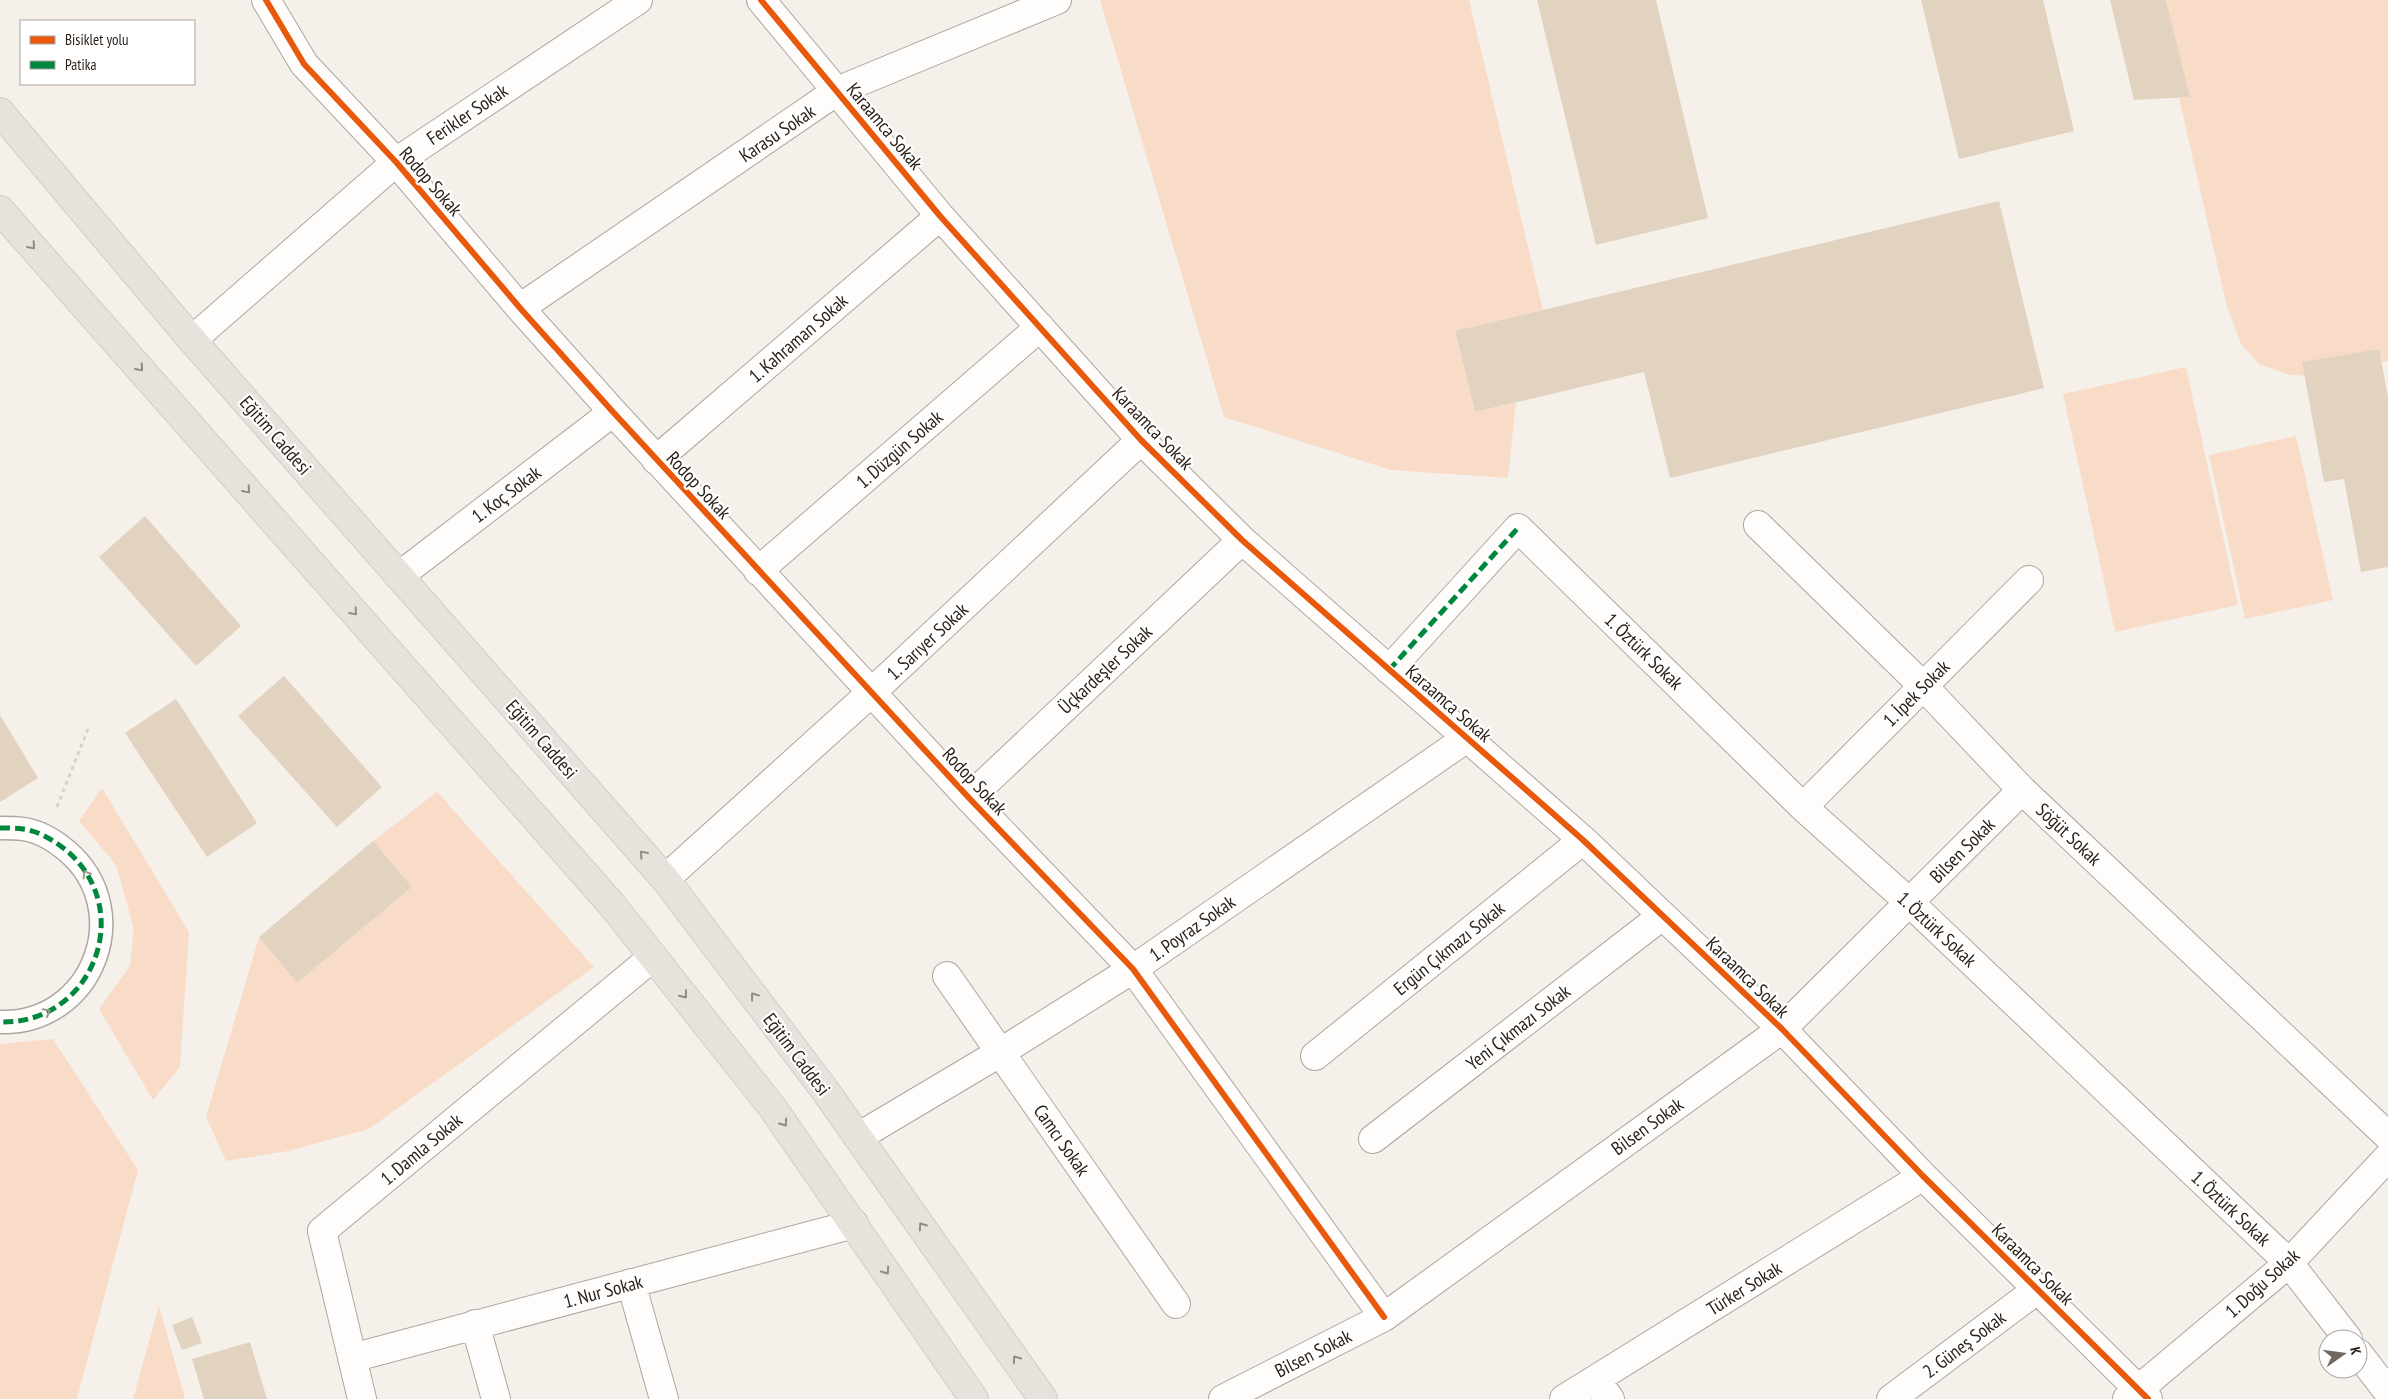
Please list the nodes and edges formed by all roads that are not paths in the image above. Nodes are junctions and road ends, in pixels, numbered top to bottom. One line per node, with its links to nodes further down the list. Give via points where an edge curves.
1 (267, 0): 7 (street, Rodop Sokak, via 304,64)
2 (638, 0): 7 (street, Ferikler Sokak)
3 (761, 0): 5 (street, Karaamca Sokak)
4 (1057, 0): 5 (street, Karasu Sokak)
5 (837, 91): 9 (street, Karaamca Sokak); 10 (street, Karasu Sokak)
6 (0, 112): 12 (main road, Eğitim Caddesi)
7 (396, 162): 10 (street, Rodop Sokak); 12 (street, Ferikler Sokak)
8 (0, 210): 33 (main road, one-way to 33, via 612,905)
9 (940, 216): 11 (street, Karaamca Sokak); 15 (street, 1. Kahraman Sokak)
10 (520, 308): 13 (street, Rodop Sokak)
11 (1040, 327): 14 (street, Karaamca Sokak); 18 (street, 1. Düzgün Sokak)
12 (192, 340): 19 (main road, Eğitim Caddesi)
13 (613, 412): 15 (street, Rodop Sokak); 19 (street, 1. Koç Sokak)
14 (1141, 440): 17 (street, Karaamca Sokak); 23 (street, 1. Sarıyer Sokak)
15 (656, 460): 18 (street, Rodop Sokak)
16 (1758, 524): 22 (street, Söğüt Sokak)
17 (1242, 540): 21 (street, Karaamca Sokak); 26 (street, Üçkardeşler Sokak)
18 (758, 571): 23 (street, Rodop Sokak)
19 (399, 576): 30 (main road, Eğitim Caddesi, one-way to 19)
20 (2029, 580): 22 (street, 1. İpek Sokak)
21 (1389, 670): 24 (street, Karaamca Sokak); 27 (street, 1. Öztürk Sokak, via 1518,528)
22 (1923, 686): 25 (street, Söğüt Sokak); 27 (street, 1. İpek Sokak)
23 (873, 692): 26 (street, Rodop Sokak); 30 (street, 1. Sarıyer Sokak)
24 (1466, 738): 29 (street, Karaamca Sokak); 34 (street, 1. Poyraz Sokak)
25 (2022, 790): 31 (street, Bilsen Sokak); 40 (street, Söğüt Sokak)
26 (969, 798): 34 (street, Rodop Sokak)
27 (1803, 807): 31 (street, 1. Öztürk Sokak)
28 (0, 828): 36 (street, one-way to 28, via 34,1018 64,1003 85,980 98,951 102,919 95,888 78,861 54,840 24,829)
29 (1583, 840): 32 (street, Karaamca Sokak); 39 (street, Ergün Çıkmazı Sokak)
30 (665, 879): 41 (main road, Eğitim Caddesi, one-way to 30)
31 (1909, 902): 37 (street, Bilsen Sokak); 46 (street, 1. Öztürk Sokak)
32 (1662, 916): 37 (street, Karaamca Sokak); 42 (street, Yeni Çıkmazı Sokak)
33 (654, 957): 45 (main road, one-way to 45, via 772,1107); 53 (street, 1. Damla Sokak, via 322,1231)
34 (1133, 969): 38 (street, 1. Poyraz Sokak); 50 (street, Rodop Sokak)
35 (947, 976): 38 (street, Camcı Sokak)
36 (0, 1022)
37 (1782, 1029): 44 (street, Karaamca Sokak); 50 (street, Bilsen Sokak)
38 (1001, 1052): 41 (street, 1. Poyraz Sokak); 49 (street, Camcı Sokak)
39 (1315, 1056)
40 (2388, 1136)
41 (858, 1137): 62 (main road, Eğitim Caddesi, one-way to 41)
42 (1373, 1139)
43 (2388, 1157): 46 (street, 1. Doğu Sokak)
44 (1923, 1176): 48 (street, Karaamca Sokak); 55 (street, Türker Sokak)
45 (854, 1224): 47 (street, 1. Nur Sokak); 61 (main road, one-way to 61)
46 (2289, 1262): 52 (street, 1. Öztürk Sokak); 57 (street, 1. Doğu Sokak)
47 (631, 1283): 51 (street, 1. Nur Sokak); 60 (street)
48 (2038, 1289): 57 (street, Karaamca Sokak); 65 (street, 2. Güneş Sokak)
49 (1176, 1304)
50 (1384, 1317): 63 (street, Bilsen Sokak)
51 (475, 1324): 53 (street, 1. Nur Sokak); 59 (street)
52 (2340, 1329)
53 (352, 1358): 58 (street, 1. Damla Sokak)
54 (2368, 1366): 56 (street)
55 (1603, 1390): 64 (street, Türker Sokak)
56 (2388, 1392)
57 (2138, 1396)
58 (362, 1399)
59 (496, 1399)
60 (664, 1399)
61 (974, 1399)
62 (1043, 1399)
63 (1224, 1399)
64 (1564, 1399)
65 (1891, 1399)

